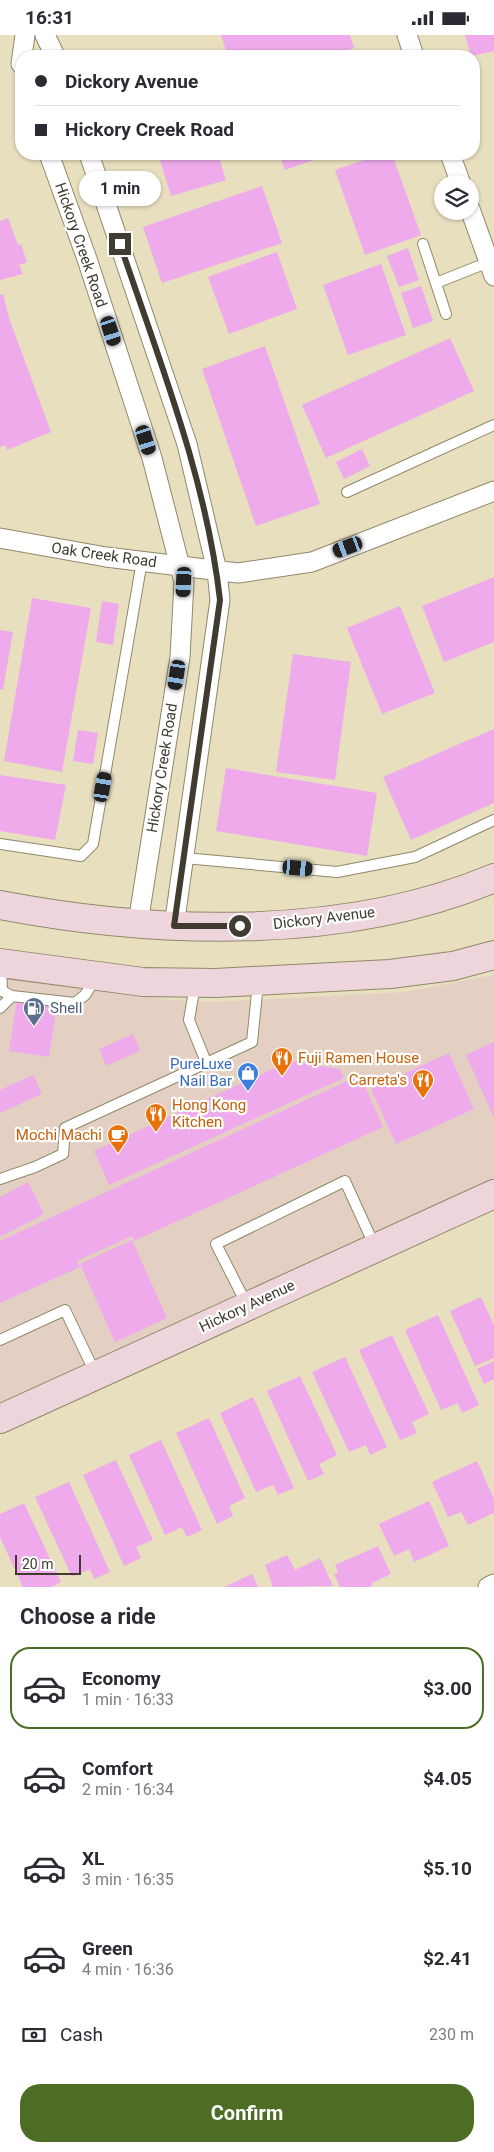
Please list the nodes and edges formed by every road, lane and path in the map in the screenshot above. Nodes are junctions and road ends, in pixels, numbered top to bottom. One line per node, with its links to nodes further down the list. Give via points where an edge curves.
1 (25, 35): 4 (street)
2 (45, 35): 5 (street)
3 (407, 35): 6 (street)
4 (23, 50)
5 (52, 50)
6 (412, 50)
7 (51, 160): 21 (street, Hickory Creek Road, via 152,458)
8 (91, 160): 22 (street, via 187,444)
9 (452, 160): 10 (street)
10 (458, 175)
11 (474, 220): 13 (street)
12 (423, 244): 14 (lane)
13 (492, 269): 14 (lane)
14 (436, 283): 15 (lane)
15 (446, 314)
16 (494, 425): 18 (lane)
17 (494, 491): 22 (street, Oak Creek Road, via 312,562 238,573)
18 (347, 492)
19 (0, 539): 20 (street, Oak Creek Road)
20 (142, 561): 21 (street, Oak Creek Road); 24 (lane, via 93,844 81,856)
21 (180, 565): 22 (street, Oak Creek Road); 30 (street, Hickory Creek Road, via 184,582 180,657)
22 (217, 571): 25 (street, via 220,600)
23 (494, 820): 25 (lane, via 415,857 336,872)
24 (0, 844)
25 (184, 859): 31 (street)
26 (494, 878): 27 (main road, Dickory Avenue)
27 (463, 889): 28 (main road, via 488,889); 31 (main road, Dickory Avenue, via 425,903 352,917 256,926)
28 (494, 893)
29 (0, 905): 30 (main road, Dickory Avenue, via 33,912)
30 (138, 923): 31 (main road, Dickory Avenue)
31 (174, 926)
32 (490, 954): 35 (main road, via 453,966 390,974)
33 (0, 963): 34 (main road); 37 (lane, via 2,991)
34 (97, 976): 36 (main road, via 143,982); 37 (lane, via 85,995 75,1003)
35 (258, 981): 36 (main road); 39 (lane, via 252,1041)
36 (195, 983): 39 (lane, via 189,1019)
37 (12, 996): 38 (lane)
38 (0, 1008)
39 (206, 1062): 40 (lane, via 65,1127 63,1154)
40 (0, 1179)
41 (494, 1193): 42 (main road, Hickory Avenue)
42 (376, 1248): 43 (main road, Hickory Avenue); 43 (lane, via 346,1181 216,1244)
43 (248, 1306): 45 (main road, Hickory Avenue)
44 (0, 1340): 45 (lane, via 65,1310)
45 (96, 1375): 46 (main road, Hickory Avenue)
46 (0, 1419)
47 (494, 1584): 48 (street)
48 (488, 1587)

